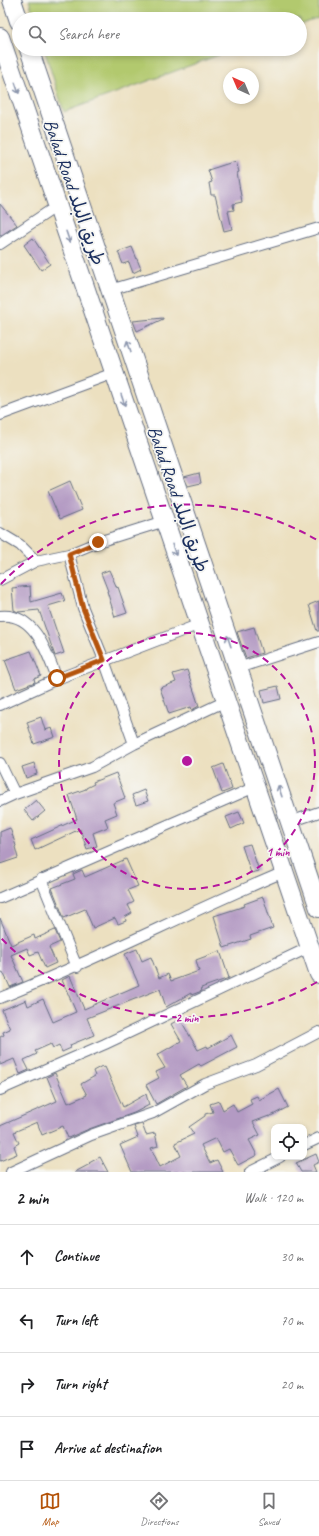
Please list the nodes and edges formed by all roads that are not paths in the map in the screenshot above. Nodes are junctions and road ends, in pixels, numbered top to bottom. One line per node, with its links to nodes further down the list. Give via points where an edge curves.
1 (12, 0): 2 (highway)
2 (16, 12)
3 (0, 38): 5 (highway, Balad Road طريق البلد, one-way to 5)
4 (31, 56): 8 (highway, Balad Road طريق البلد)
5 (57, 206): 7 (street); 9 (highway, Balad Road طريق البلد, one-way to 9)
6 (319, 228): 8 (street)
7 (0, 244)
8 (110, 290): 20 (highway, Balad Road طريق البلد, one-way to 8)
9 (114, 373): 10 (street); 11 (highway, Balad Road طريق البلد, one-way to 11)
10 (0, 415)
11 (165, 521): 13 (street); 17 (highway, Balad Road طريق البلد, one-way to 17)
12 (0, 533): 14 (street, via 20,545)
13 (69, 554): 14 (street); 19 (street, via 83,608)
14 (36, 561): 15 (street)
15 (0, 580)
16 (0, 616): 21 (street, via 8,615 29,625 43,644)
17 (200, 624): 19 (street); 22 (highway, Balad Road طريق البلد)
18 (319, 642): 20 (street)
19 (104, 660): 21 (street); 24 (street)
20 (238, 668): 30 (highway, Balad Road طريق البلد, one-way to 20)
21 (57, 678): 23 (street)
22 (226, 701): 24 (street); 26 (highway, Balad Road طريق البلد)
23 (0, 705)
24 (134, 744): 27 (street, via 92,767)
25 (0, 763): 27 (street)
26 (255, 787): 31 (highway, Balad Road طريق البلد); 32 (street)
27 (15, 794): 28 (street)
28 (0, 801)
29 (319, 812): 30 (street)
30 (290, 822): 34 (highway, Balad Road طريق البلد)
31 (284, 872): 35 (highway, Balad Road طريق البلد); 36 (street)
32 (41, 879): 33 (street); 36 (street)
33 (0, 898)
34 (319, 908)
35 (310, 947): 37 (highway, Balad Road طريق البلد); 40 (street, via 105,1044)
36 (77, 966): 38 (street)
37 (319, 974)
38 (0, 998)
39 (319, 1032): 44 (street, via 256,1066 205,1084 153,1112 92,1135)
40 (0, 1090)
41 (319, 1138): 42 (street)
42 (307, 1144)
43 (274, 1160): 45 (street)
44 (11, 1172)
45 (250, 1172)

